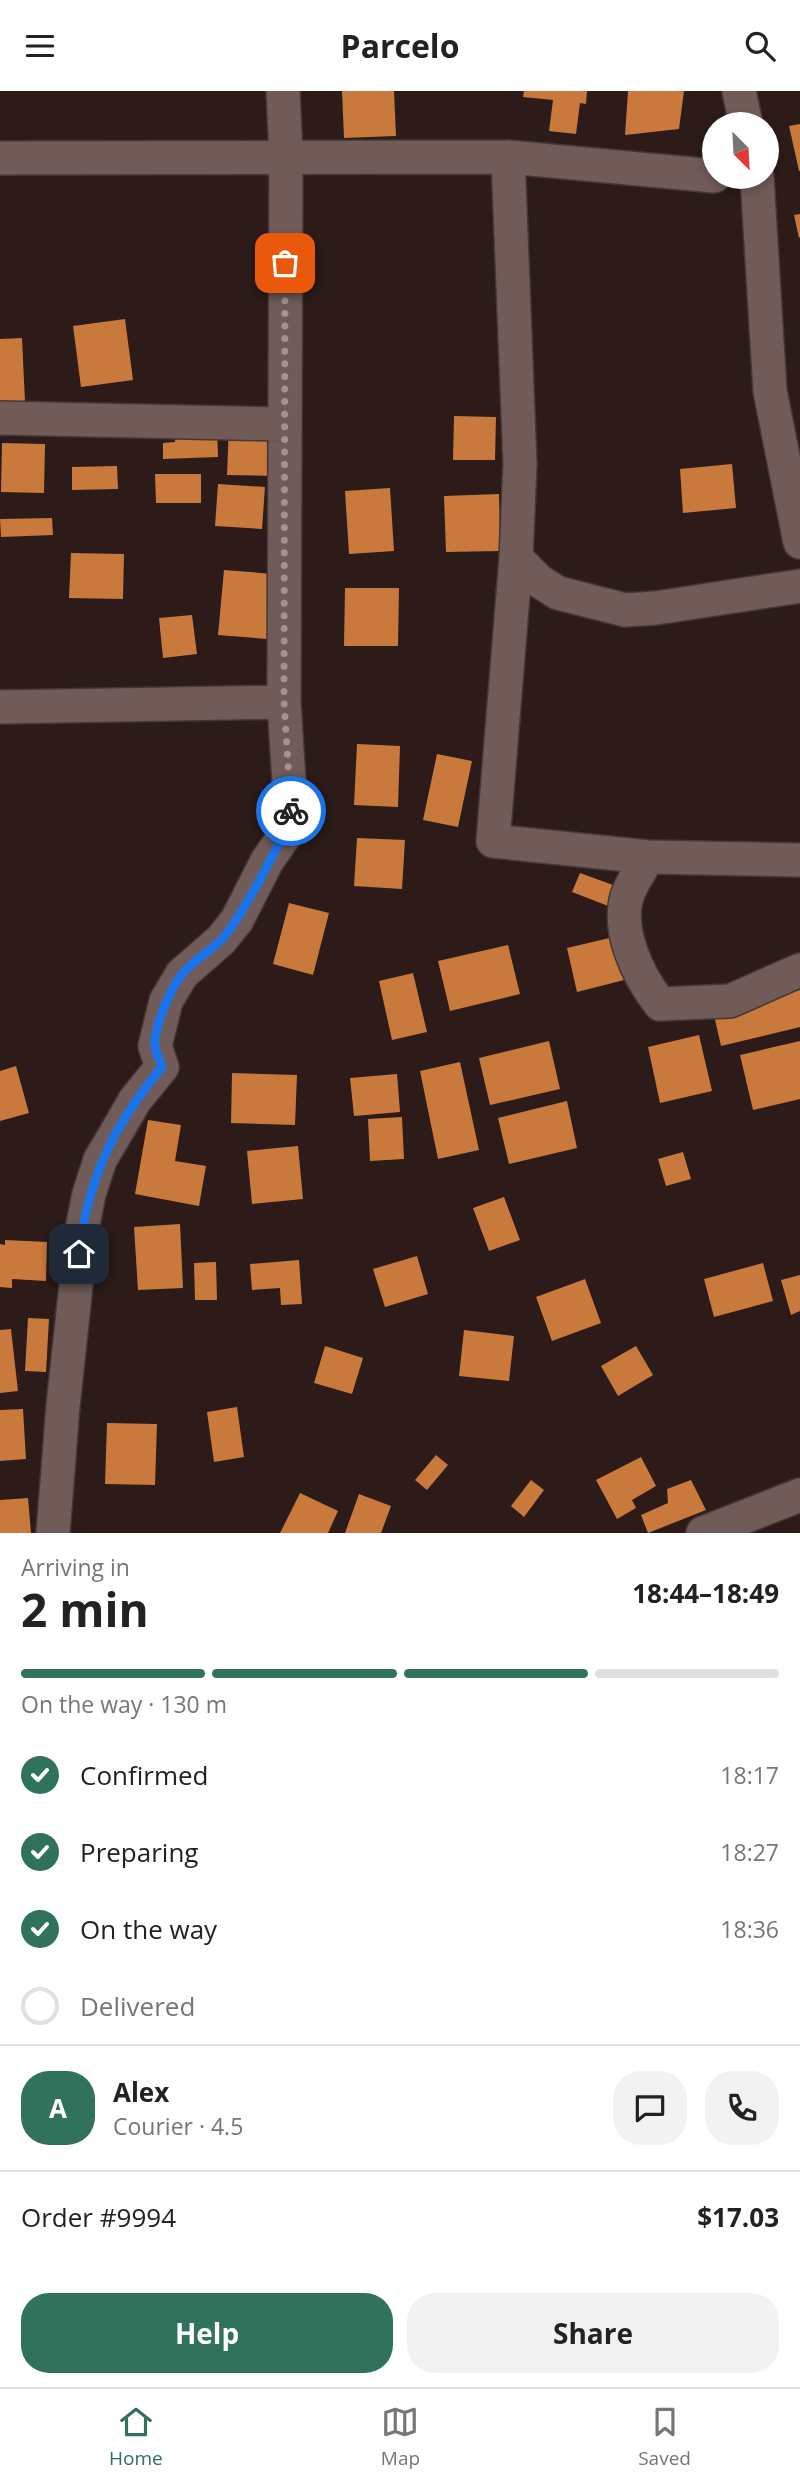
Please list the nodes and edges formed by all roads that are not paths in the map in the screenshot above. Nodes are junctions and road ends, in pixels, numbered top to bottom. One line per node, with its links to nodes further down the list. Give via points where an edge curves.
1 (283, 91): 4 (street)
2 (739, 91): 3 (street)
3 (743, 112)
4 (286, 155): 5 (street); 6 (street); 10 (street)
5 (508, 157): 7 (street); 12 (street, via 520,464)
6 (0, 158)
7 (702, 176)
8 (759, 189): 11 (street, via 770,391)
9 (0, 418): 10 (street)
10 (283, 424): 14 (street)
11 (800, 542)
12 (516, 558): 13 (street, via 558,593 625,610); 16 (street, via 493,841)
13 (800, 586)
14 (284, 702): 15 (street); 20 (street, via 291,814 285,835 237,920 182,974 166,1001 155,1046 162,1067 113,1137 89,1194 64,1392)
15 (0, 707)
16 (648, 857): 17 (street); 18 (street, via 628,893 626,919 643,983 660,1004 730,1001)
17 (800, 860)
18 (800, 970)
19 (800, 1495): 21 (street)
20 (53, 1533)
21 (703, 1533)

